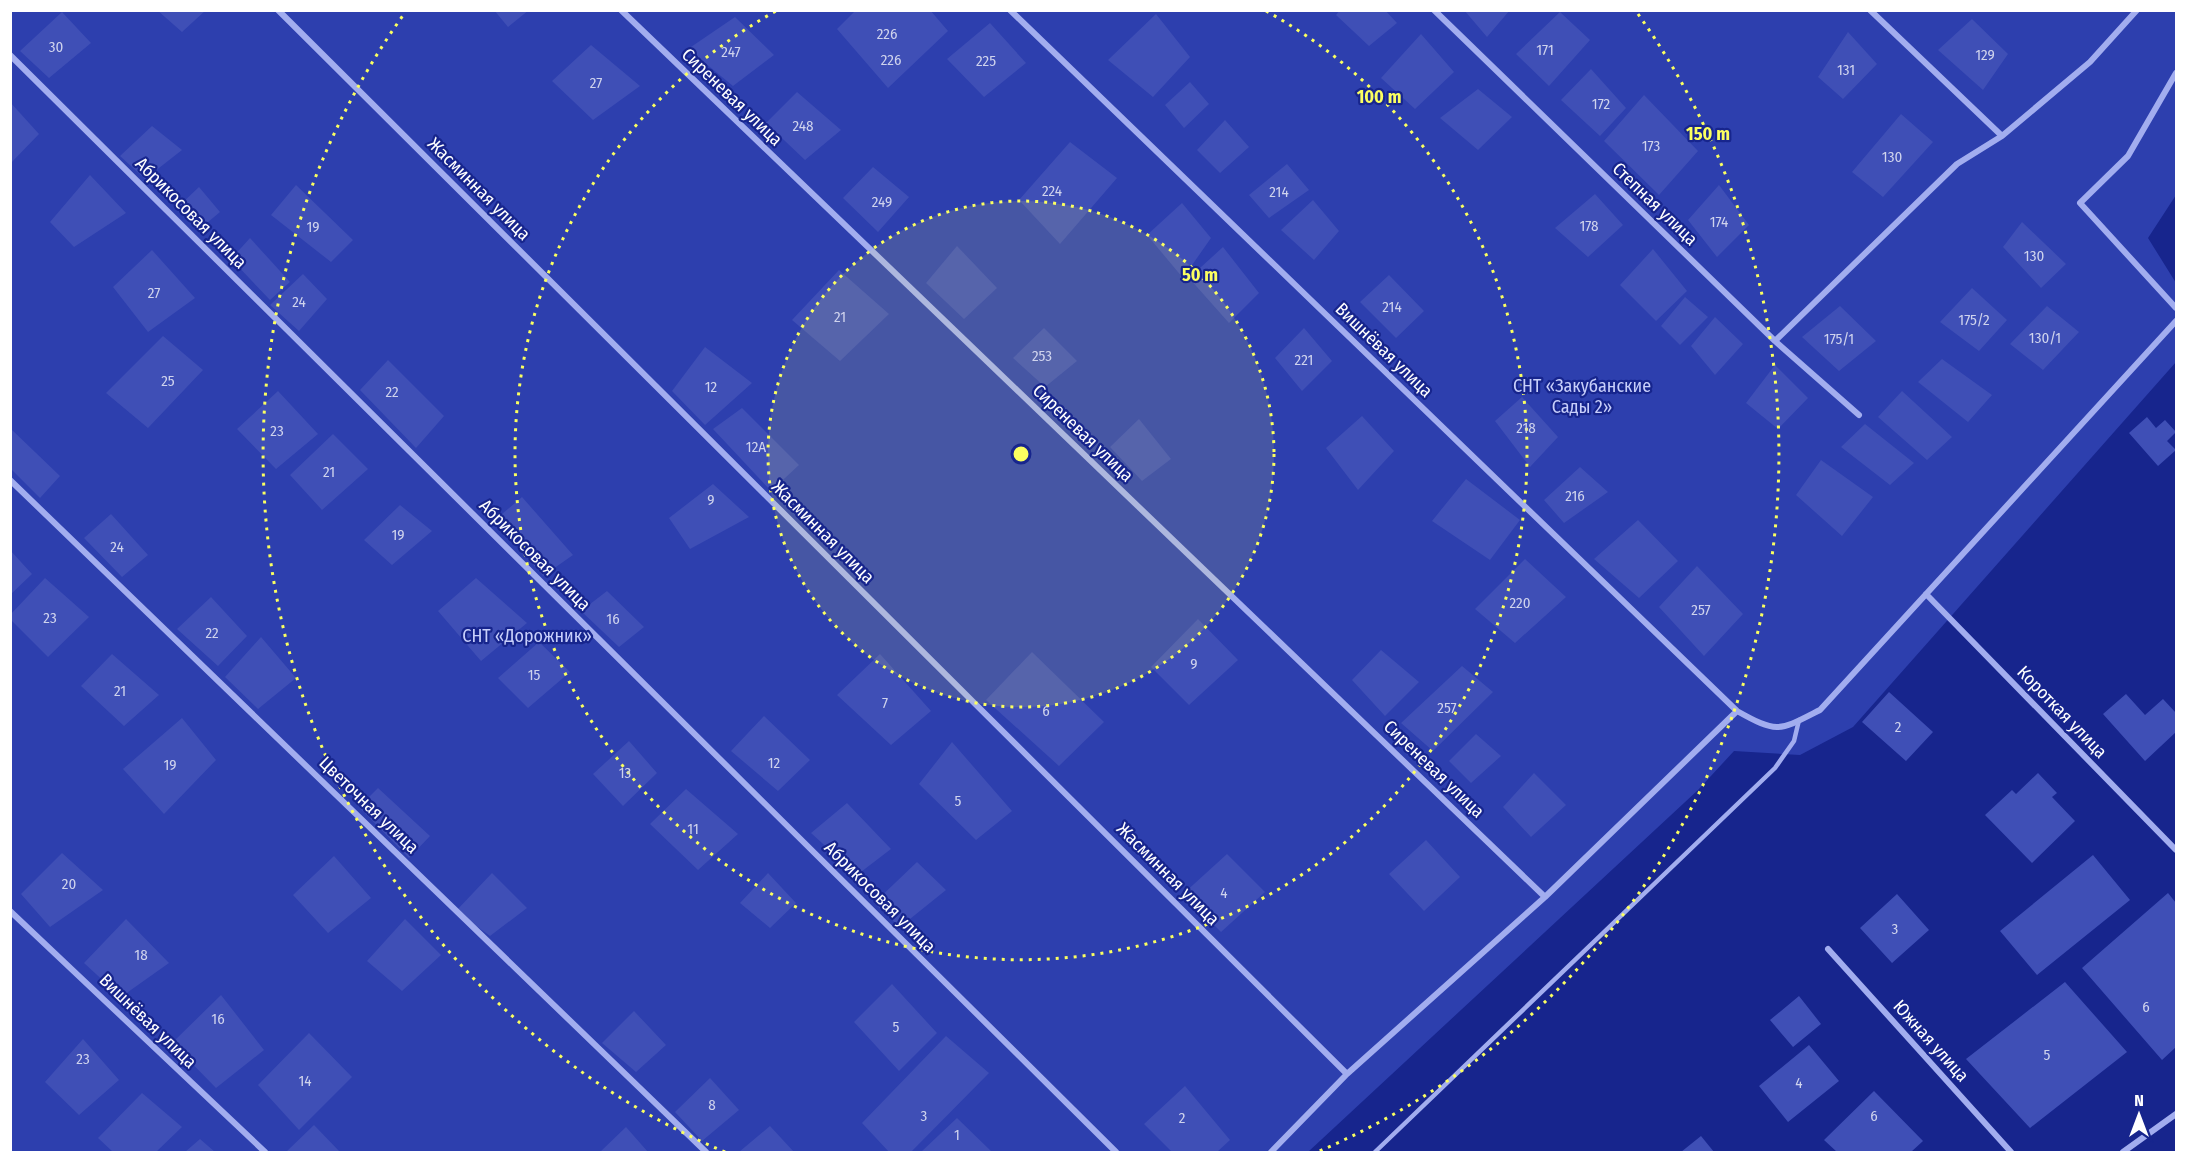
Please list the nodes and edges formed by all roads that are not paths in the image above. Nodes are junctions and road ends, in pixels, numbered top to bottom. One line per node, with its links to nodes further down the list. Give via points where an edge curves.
1 (278, 10): 22 (street, Жасминная улица)
2 (621, 10): 19 (street, Сиреневая улица)
3 (1010, 10): 16 (street, Вишнёвая улица)
4 (1434, 10): 12 (street, Степная улица)
5 (1870, 10): 9 (street)
6 (2137, 10): 9 (street, via 2090,62)
7 (10, 55): 26 (street, Абрикосовая улица)
8 (2176, 72): 10 (street, via 2128,156 2080,203)
9 (2002, 136): 12 (street, via 1957,164)
10 (2176, 308)
11 (2176, 321): 15 (street, Вишнёвая улица)
12 (1775, 341): 13 (street, Степная улица)
13 (1859, 415)
14 (10, 480): 25 (street, Цветочная улица)
15 (1926, 594): 17 (street, Вишнёвая улица, via 1820,710); 18 (street, Короткая улица)
16 (1737, 711): 17 (street, Вишнёвая улица, via 1761,724 1783,728); 19 (street)
17 (1799, 720): 28 (lane, via 1794,741 1775,768)
18 (2176, 850)
19 (1545, 897): 22 (street)
20 (10, 911): 24 (street, Вишнёвая улица)
21 (1828, 949): 29 (street, Южная улица)
22 (1347, 1074): 27 (street)
23 (2176, 1114): 30 (street)
24 (265, 1152)
25 (706, 1152)
26 (1116, 1152)
27 (1270, 1152)
28 (1375, 1152)
29 (2011, 1152)
30 (2123, 1152)

